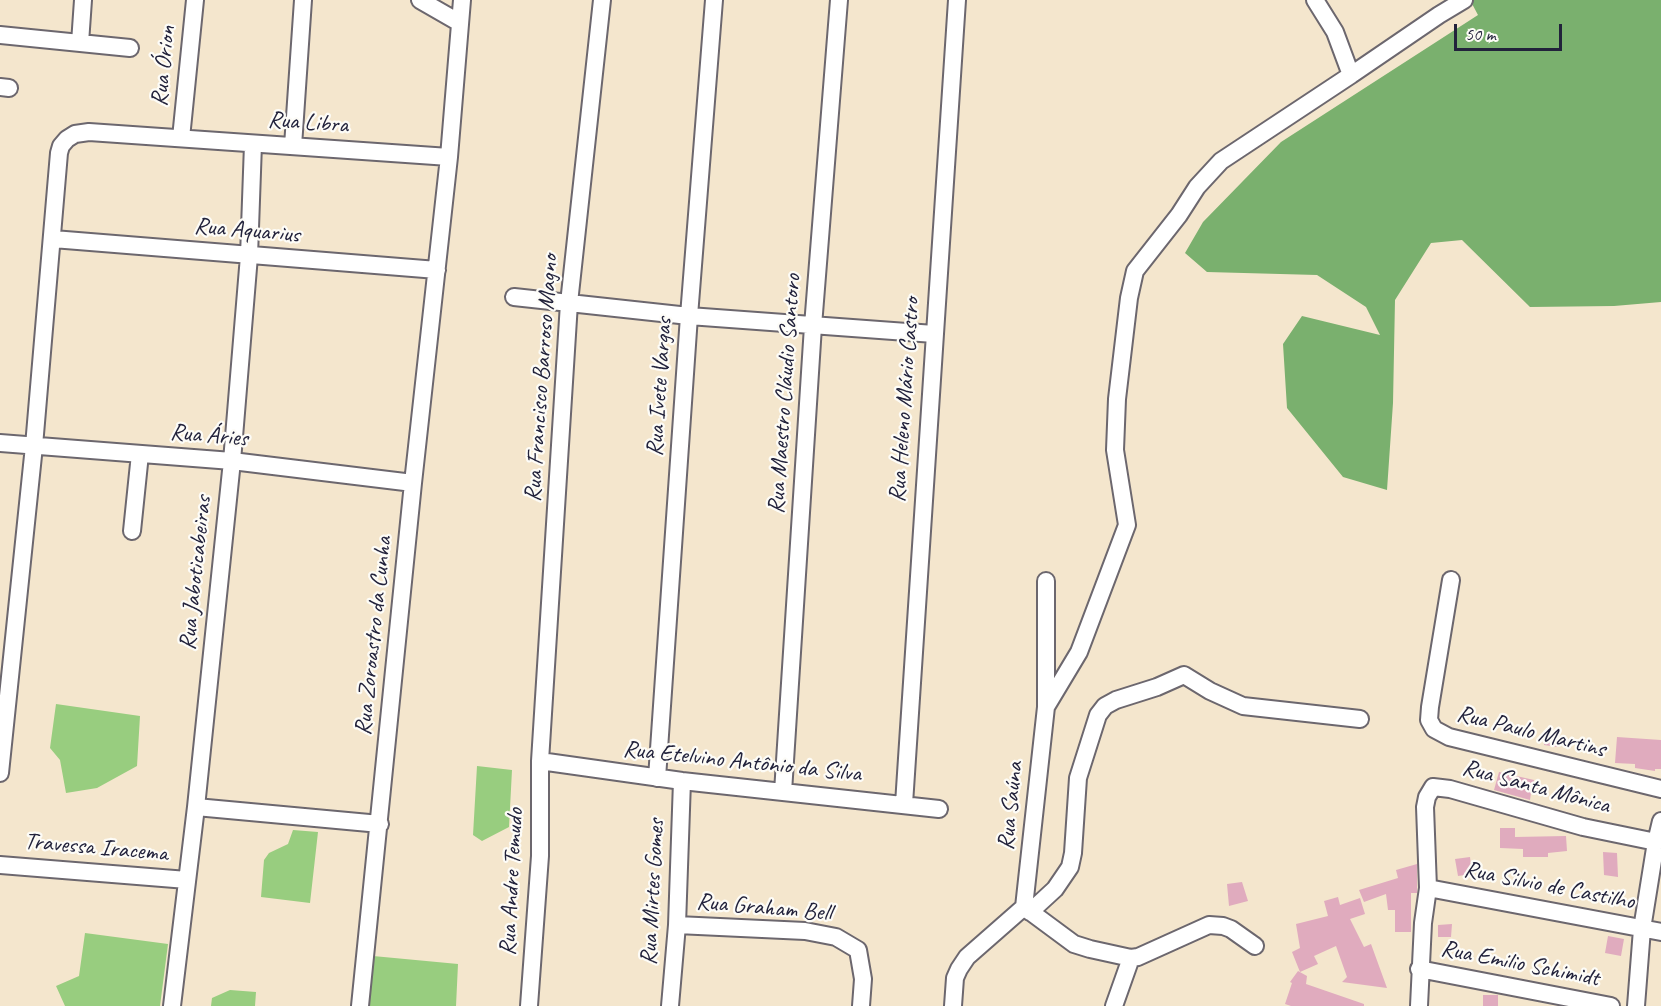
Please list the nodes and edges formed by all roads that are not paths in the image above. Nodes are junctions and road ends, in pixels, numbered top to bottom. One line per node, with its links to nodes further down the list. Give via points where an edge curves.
1 (83, 0): 14 (street)
2 (195, 0): 17 (street, Rua Órion)
3 (303, 0): 19 (street)
4 (420, 0): 12 (street)
5 (462, 0): 12 (street)
6 (602, 0): 25 (street, Rua Francisco Barroso Magno)
7 (714, 0): 26 (street, Rua Ivete Vargas)
8 (839, 0): 27 (street, Rua Maestro Cláudio Santoro)
9 (956, 0): 28 (street, Rua Heleno Mário Castro)
10 (1315, 0): 16 (street, via 1335,32)
11 (1464, 0): 16 (street)
12 (460, 23): 20 (street)
13 (0, 35): 14 (street)
14 (80, 43): 15 (street)
15 (130, 48)
16 (1351, 75): 37 (street, via 1221,161 1135,271 1117,399 1115,450 1127,525 1079,652)
17 (181, 138): 18 (street, Rua Libra); 21 (street, Rua Libra, via 88,132 67,139 59,153)
18 (253, 144): 19 (street, Rua Libra); 22 (street, Rua Jaboticabeiras)
19 (292, 146): 20 (street, Rua Libra)
20 (448, 157): 23 (street)
21 (53, 239): 22 (street, Rua Aquarius); 30 (street)
22 (249, 256): 23 (street, Rua Aquarius); 32 (street, Rua Jaboticabeiras)
23 (437, 270): 33 (street, Rua Zoroastro da Cunha)
24 (514, 297): 25 (street)
25 (569, 303): 26 (street); 39 (street, Rua Francisco Barroso Magno)
26 (689, 316): 27 (street); 41 (street, Rua Ivete Vargas)
27 (813, 326): 28 (street); 44 (street, Rua Maestro Cláudio Santoro)
28 (934, 334): 45 (street, Rua Heleno Mário Castro)
29 (0, 443): 30 (street, Rua Áries)
30 (34, 446): 31 (street, Rua Áries); 40 (street)
31 (140, 454): 32 (street, Rua Áries); 34 (street)
32 (232, 461): 33 (street, Rua Áries); 46 (street, Rua Jaboticabeiras)
33 (413, 483): 49 (street, Rua Zoroastro da Cunha)
34 (132, 531)
35 (1451, 580): 43 (street, Rua Paulo Martins, via 1430,707 1429,720 1434,729 1449,737)
36 (1046, 581): 37 (street, Rua Saúna)
37 (1046, 707): 54 (street, Rua Saúna)
38 (1360, 718): 54 (street, via 1243,706 1184,675 1105,706 1098,714 1078,778 1070,867 1055,889)
39 (540, 761): 41 (street, Rua Etelvino Antônio da Silva); 63 (street, Rua Andre Temudo, via 540,856)
40 (0, 774)
41 (657, 778): 42 (street, Rua Etelvino Antônio da Silva)
42 (682, 781): 44 (street, Rua Etelvino Antônio da Silva); 55 (street, Rua Mirtes Gomes)
43 (1661, 789)
44 (783, 792): 45 (street, Rua Etelvino Antônio da Silva)
45 (904, 804): 47 (street, Rua Etelvino Antônio da Silva)
46 (196, 807): 49 (street); 52 (street, Rua Jaboticabeiras)
47 (939, 809)
48 (1661, 821): 50 (street)
49 (380, 824): 62 (street, Rua Zoroastro da Cunha)
50 (1656, 842): 53 (street, Rua Santa Mônica, via 1433,787 1425,807); 56 (street)
51 (0, 865): 52 (street, Travessa Iracema)
52 (187, 880): 61 (street, Rua Jaboticabeiras)
53 (1428, 888): 56 (street, Rua Silvio de Castilho); 60 (street)
54 (1027, 910): 59 (street, via 1074,944); 66 (street, via 963,963 954,986)
55 (677, 925): 64 (street, Rua Mirtes Gomes); 65 (street, Rua Graham Bell, via 806,931 836,937 858,950 863,979)
56 (1642, 929): 57 (street, Rua Silvio de Castilho); 70 (street)
57 (1661, 932)
58 (1255, 946): 59 (street, via 1231,929 1209,925)
59 (1131, 958): 67 (street)
60 (1419, 969): 68 (street); 69 (street, Rua Emilio Schimidt)
61 (172, 1006)
62 (360, 1006)
63 (529, 1006)
64 (670, 1006)
65 (861, 1006)
66 (953, 1006)
67 (1114, 1006)
68 (1419, 1006)
69 (1611, 1006)
70 (1636, 1006)

